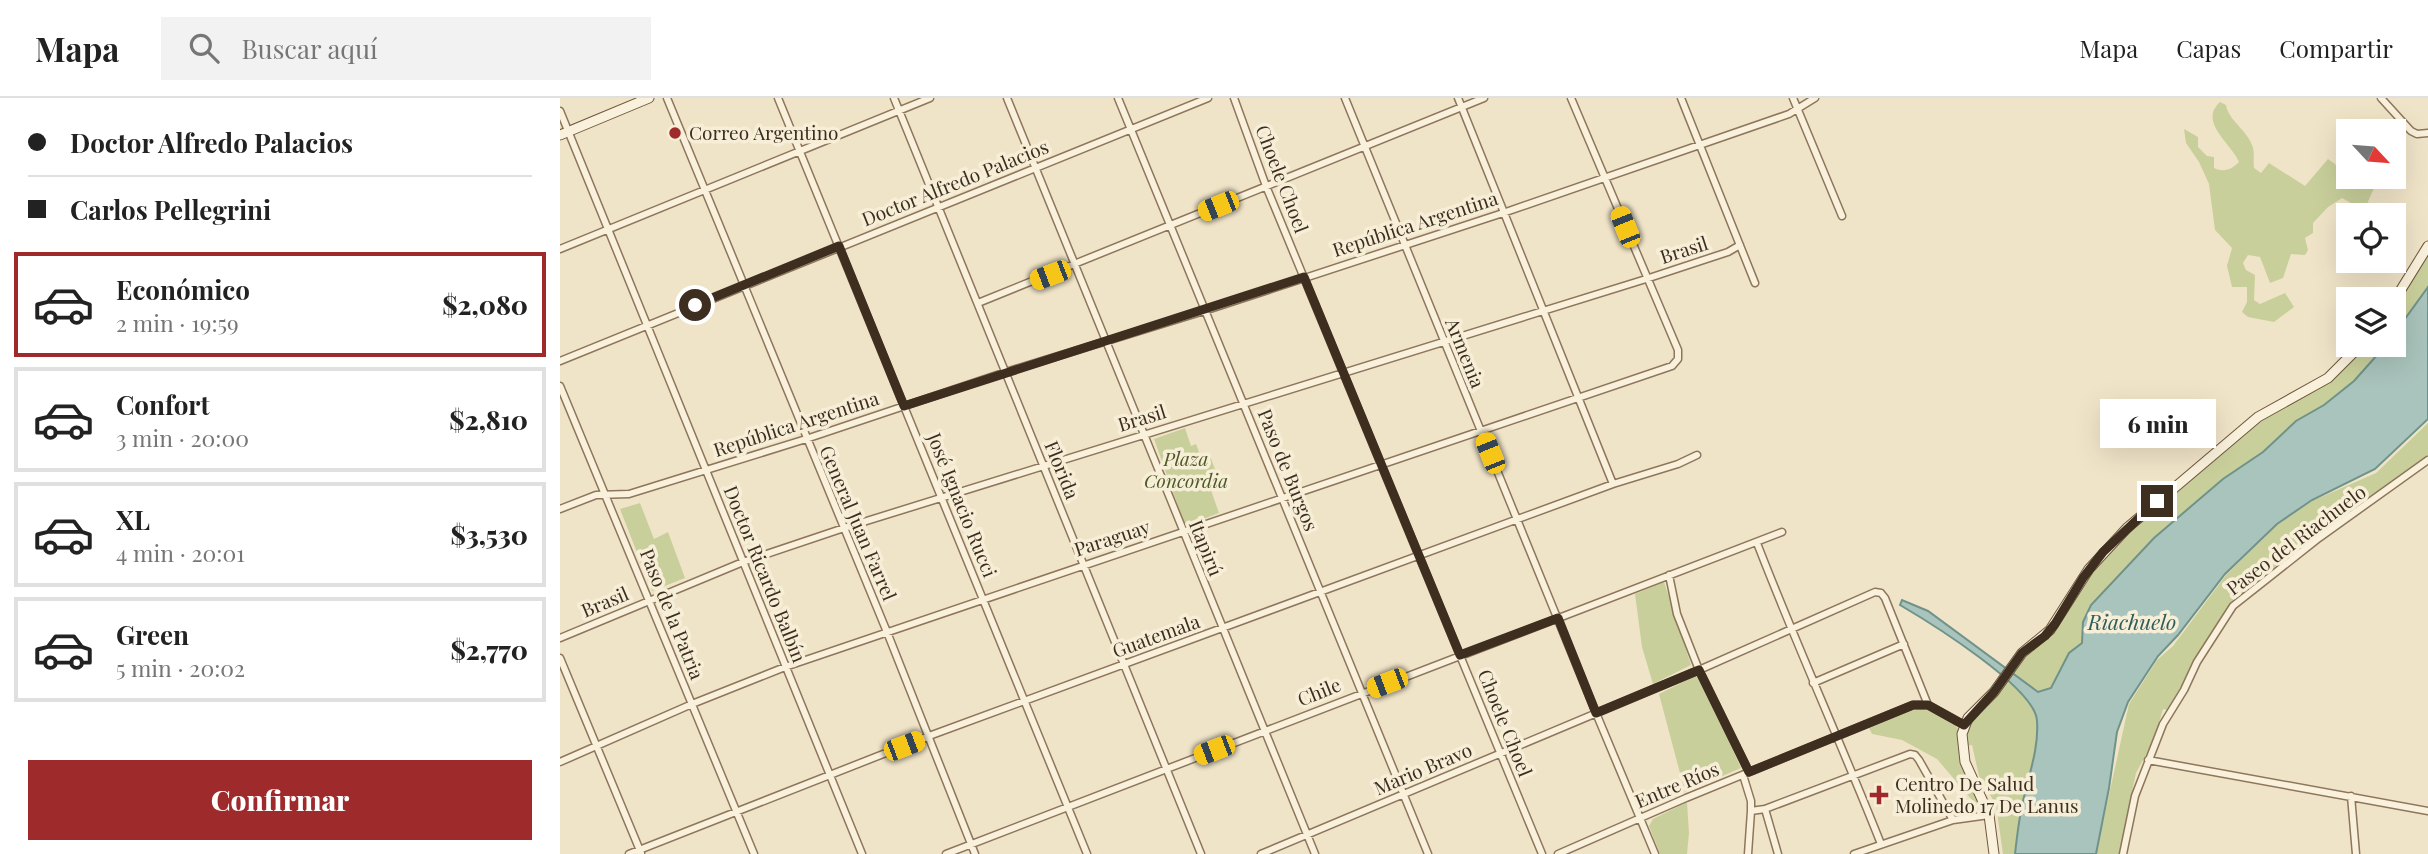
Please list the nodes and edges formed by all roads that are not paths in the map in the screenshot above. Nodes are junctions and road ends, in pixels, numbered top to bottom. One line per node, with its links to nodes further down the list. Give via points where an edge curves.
1 (649, 98): 23 (street)
2 (667, 98): 31 (street, General Juan Farrel)
3 (778, 98): 27 (street, José Ignacio Rucci)
4 (894, 98): 21 (street, Florida)
5 (930, 98): 21 (street)
6 (1007, 98): 28 (street, Itapirú)
7 (1118, 98): 22 (street, Paso de Burgos)
8 (1208, 98): 22 (street, Doctor Alfredo Palacios)
9 (1234, 98): 30 (street, Choele Choel)
10 (1345, 98): 26 (street, Armenia)
11 (1458, 98): 18 (street)
12 (1484, 98): 18 (street)
13 (1571, 98): 29 (street)
14 (1681, 98): 25 (street)
15 (1793, 98): 19 (street)
16 (1815, 98): 19 (street, República Argentina)
17 (2381, 98): 24 (street, via 2411,131)
18 (1461, 107): 26 (street); 33 (street)
19 (1798, 110): 25 (street, República Argentina); 34 (street)
20 (560, 111): 23 (street, Doctor Ricardo Balbín)
21 (899, 111): 27 (street); 32 (street, Florida)
22 (1130, 129): 28 (street, Doctor Alfredo Palacios); 35 (street, Paso de Burgos)
23 (564, 134): 36 (street, Doctor Ricardo Balbín)
24 (2428, 134)
25 (1700, 145): 29 (street, República Argentina); 38 (street)
26 (1365, 146): 30 (street); 37 (street, Armenia)
27 (800, 151): 31 (street); 39 (street, José Ignacio Rucci)
28 (1034, 168): 32 (street, Doctor Alfredo Palacios); 42 (street, Itapirú)
29 (1605, 176): 33 (street, República Argentina); 44 (street)
30 (1266, 186): 35 (street); 43 (street, Choele Choel)
31 (704, 189): 36 (street); 46 (street, General Juan Farrel)
32 (939, 207): 39 (street, Doctor Alfredo Palacios); 48 (street, Florida)
33 (1503, 213): 37 (street, República Argentina); 50 (street)
34 (1842, 216)
35 (1170, 226): 42 (street); 49 (street, Paso de Burgos)
36 (608, 229): 41 (street); 51 (street, Doctor Ricardo Balbín)
37 (1404, 244): 43 (street, República Argentina); 53 (street, Armenia)
38 (1740, 245): 44 (street, Brasil); 45 (street)
39 (839, 246): 46 (street, Doctor Alfredo Palacios); 61 (street, José Ignacio Rucci)
40 (2428, 246): 47 (street)
41 (560, 249)
42 (1074, 265): 48 (street); 52 (street, Itapirú)
43 (1304, 277): 49 (street, República Argentina); 57 (street, Choele Choel)
44 (1646, 279): 50 (street, Brasil); 59 (street, Paraguay, via 1678,359 1672,366)
45 (1755, 283)
46 (743, 286): 51 (street, Doctor Alfredo Palacios); 64 (street, General Juan Farrel)
47 (2403, 287)
48 (978, 303): 56 (street, Florida)
49 (1204, 310): 52 (street, República Argentina); 60 (street, Paso de Burgos)
50 (1544, 310): 53 (street, Brasil); 59 (street)
51 (648, 325): 55 (street, Doctor Alfredo Palacios); 69 (street, Doctor Ricardo Balbín)
52 (1105, 341): 56 (street, República Argentina); 63 (street, Itapirú)
53 (1444, 342): 57 (street, Brasil); 62 (street, Armenia)
54 (2349, 357): 104 (street, via 2328,378 2258,417 2139,516 2097,559 2050,630 2016,660)
55 (560, 361)
56 (1006, 372): 61 (street, República Argentina); 67 (street, Florida)
57 (1345, 373): 60 (street, Brasil); 68 (street, Choele Choel)
58 (560, 386): 71 (street, Paso de la Patria)
59 (1580, 399): 62 (street, Paraguay); 70 (street)
60 (1243, 403): 63 (street, Brasil); 73 (street, Paso de Burgos)
61 (904, 406): 64 (street, República Argentina); 72 (street, José Ignacio Rucci)
62 (1480, 431): 68 (street, Paraguay); 75 (street, Armenia)
63 (1143, 434): 67 (street, Brasil); 77 (street, Itapirú)
64 (806, 439): 69 (street, República Argentina); 76 (street, General Juan Farrel)
65 (1697, 455): 70 (street, Guatemala)
66 (2428, 460): 110 (street, Paseo del Riachuelo, via 2232,606 2163,724)
67 (1042, 464): 72 (street, Brasil); 82 (street, Florida)
68 (1382, 464): 73 (street, Paraguay); 80 (street, Choele Choel)
69 (706, 470): 71 (street, República Argentina, via 629,494); 81 (street, Doctor Ricardo Balbín)
70 (1614, 484): 75 (street, Guatemala)
71 (606, 493): 74 (street, República Argentina); 86 (street, Paso de la Patria)
72 (941, 496): 76 (street, Brasil); 85 (street, José Ignacio Rucci)
73 (1283, 499): 77 (street, Paraguay); 84 (street, Paso de Burgos)
74 (560, 509)
75 (1517, 520): 80 (street, Guatemala); 87 (street, Armenia)
76 (844, 528): 81 (street, Brasil); 90 (street, General Juan Farrel)
77 (1182, 532): 82 (street, Paraguay); 88 (street, Itapirú)
78 (1782, 532): 79 (street, Chile)
79 (1757, 543): 83 (street, Chile); 89 (street)
80 (1420, 555): 84 (street, Guatemala); 93 (street, Choele Choel)
81 (743, 562): 86 (street, Brasil); 96 (street, Doctor Ricardo Balbín)
82 (1083, 564): 85 (street, Paraguay); 95 (street, Florida)
83 (1669, 575): 87 (street, Chile); 97 (street, via 1677,614)
84 (1321, 592): 88 (street, Guatemala); 99 (street, Paso de Burgos)
85 (983, 598): 90 (street, Paraguay); 100 (street, José Ignacio Rucci)
86 (649, 600): 91 (street, Brasil); 101 (street, Paso de la Patria)
87 (1558, 618): 93 (street, Chile); 103 (street, Armenia)
88 (1221, 628): 95 (street, Guatemala); 105 (street, Itapirú)
89 (1791, 631): 92 (street, Mario Bravo, via 1875,592 1885,598); 97 (street, Mario Bravo); 98 (street)
90 (887, 632): 96 (street, Paraguay); 106 (street, General Juan Farrel)
91 (560, 638)
92 (1904, 644): 98 (street); 102 (street)
93 (1460, 655): 99 (street, Chile); 109 (street, Choele Choel)
94 (560, 658): 108 (street)
95 (1124, 664): 100 (street, Guatemala); 112 (street, Florida)
96 (785, 667): 101 (street, Paraguay); 114 (street, Doctor Ricardo Balbín)
97 (1699, 670): 103 (street, Mario Bravo); 113 (street)
98 (1813, 684): 107 (street)
99 (1362, 692): 105 (street, Chile); 116 (street, Paso de Burgos)
100 (1025, 702): 106 (street, Guatemala); 118 (street, José Ignacio Rucci)
101 (692, 704): 108 (street, Paraguay); 122 (street, Paso de la Patria)
102 (1928, 705): 104 (street); 107 (street, Entre Ríos, via 1913,705)
103 (1596, 713): 109 (street, Mario Bravo); 124 (street, Armenia)
104 (1964, 725): 123 (street, via 1965,762)
105 (1263, 731): 112 (street, Chile); 126 (street, Itapirú)
106 (929, 736): 114 (street, Guatemala); 128 (street, General Juan Farrel)
107 (1836, 737): 113 (street, Entre Ríos); 115 (street)
108 (598, 747): 111 (street, Paraguay); 129 (street)
109 (1500, 753): 116 (street, Mario Bravo); 140 (street, Choele Choel)
110 (2148, 760): 117 (street); 147 (street, Paseo del Riachuelo, via 2134,796)
111 (560, 762)
112 (1165, 769): 118 (street, Chile); 136 (street, Florida)
113 (1746, 773): 120 (street); 124 (street, Entre Ríos)
114 (830, 774): 122 (street, Guatemala); 132 (street, Doctor Ricardo Balbín)
115 (1854, 776): 119 (street); 125 (street, via 1915,755); 127 (street)
116 (1404, 794): 126 (street, Mario Bravo); 139 (street, Paso de Burgos)
117 (2351, 796): 121 (street); 148 (street)
118 (1068, 808): 128 (street, Chile); 135 (street, José Ignacio Rucci)
119 (1765, 809): 120 (street); 144 (street)
120 (1751, 811): 143 (street)
121 (2428, 811)
122 (737, 812): 129 (street, Guatemala); 131 (street, Paso de la Patria)
123 (1989, 815): 125 (street); 146 (street)
124 (1639, 818): 141 (street, Entre Ríos); 142 (street, Armenia)
125 (1953, 820): 127 (street)
126 (1308, 835): 137 (street, Mario Bravo); 138 (street, Itapirú)
127 (1881, 844): 145 (street)
128 (971, 845): 133 (street, Chile); 134 (street, General Juan Farrel)
129 (641, 852): 130 (street, Guatemala)
130 (629, 854)
131 (754, 854)
132 (862, 854)
133 (946, 854)
134 (975, 854)
135 (1087, 854)
136 (1201, 854)
137 (1261, 854)
138 (1315, 854)
139 (1428, 854)
140 (1542, 854)
141 (1558, 854)
142 (1655, 854)
143 (1748, 854)
144 (1778, 854)
145 (1854, 854)
146 (1994, 854)
147 (2123, 854)
148 (2356, 854)

